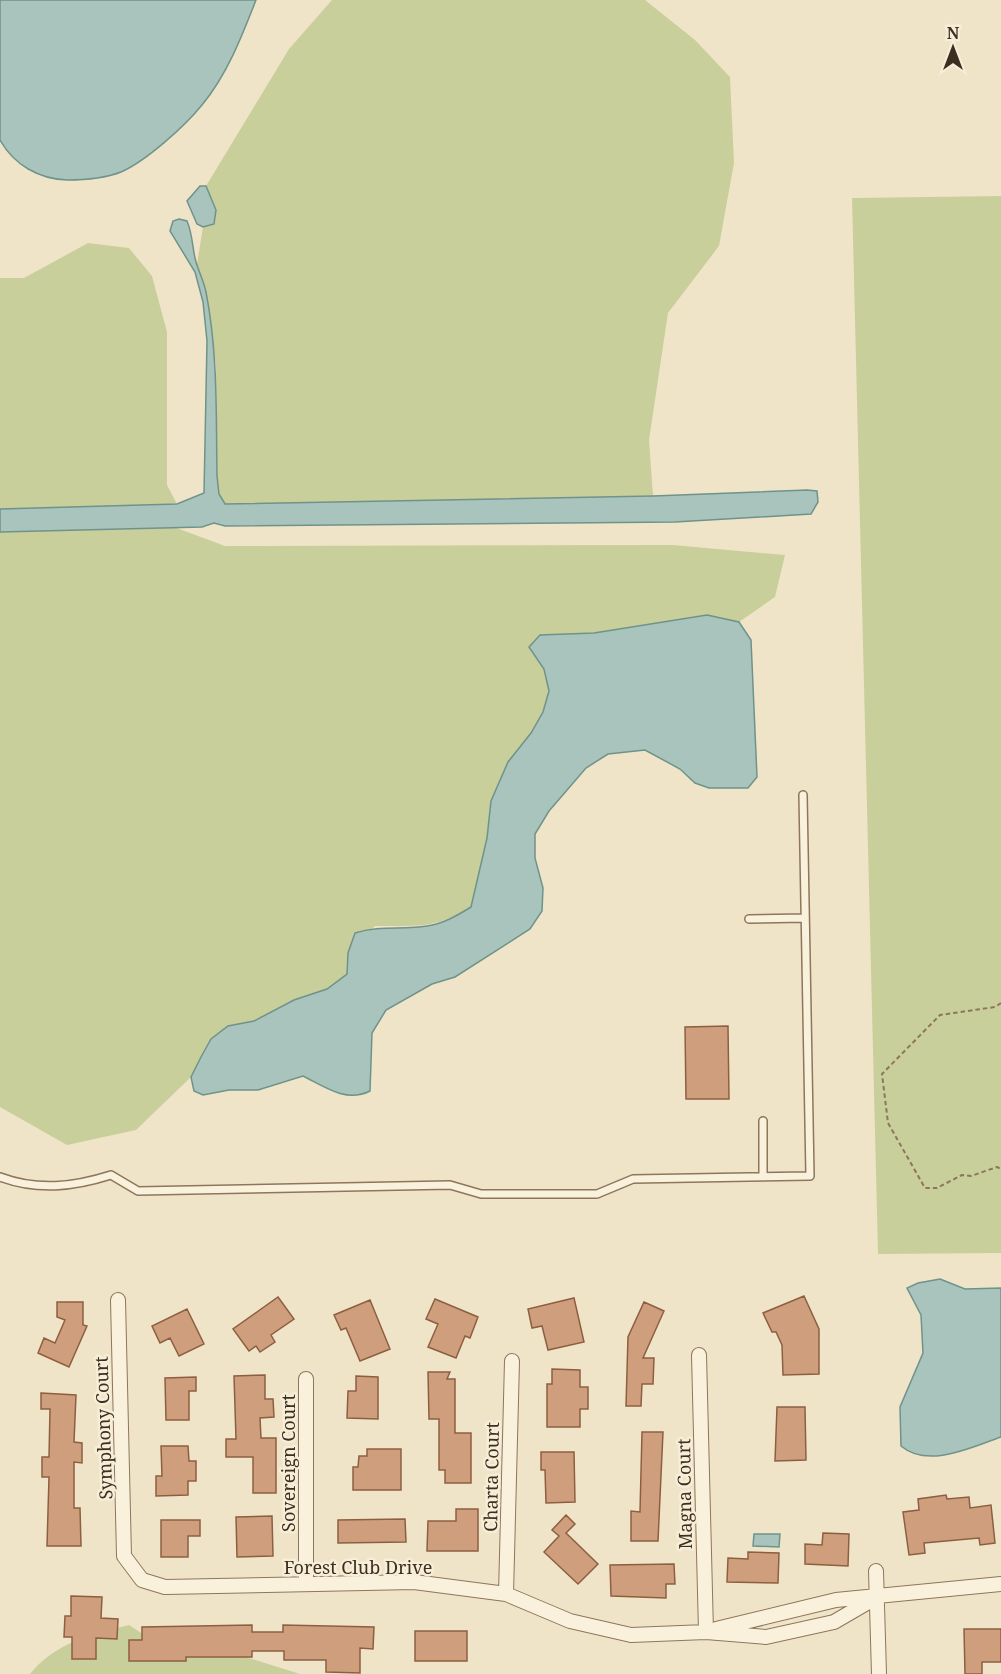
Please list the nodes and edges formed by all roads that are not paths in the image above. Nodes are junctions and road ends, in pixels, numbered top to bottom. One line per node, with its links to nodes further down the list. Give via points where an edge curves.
1 (802, 795): 2 (lane)
2 (805, 918): 3 (lane); 6 (lane, via 810,1176)
3 (750, 919)
4 (763, 1121): 6 (lane)
5 (0, 1177): 6 (lane, via 45,1186 77,1186 111,1175 138,1191 450,1185 481,1194 597,1194 633,1179)
6 (763, 1177)
7 (118, 1300): 11 (street, Symphony Court)
8 (699, 1355): 17 (street, Magna Court)
9 (512, 1361): 15 (street, Charta Court)
10 (306, 1379): 13 (street, Sovereign Court)
11 (124, 1556): 13 (street, Forest Club Drive, via 142,1580 165,1587)
12 (876, 1571): 16 (street)
13 (306, 1584): 15 (street, Forest Club Drive, via 414,1582)
14 (1001, 1584): 16 (street, Forest Club Drive)
15 (506, 1594): 17 (street, Forest Club Drive, via 570,1621 631,1635)
16 (877, 1597): 17 (street, Forest Club Drive, via 836,1600); 17 (street, Forest Club Drive, via 834,1623 766,1637); 18 (street)
17 (706, 1632)
18 (879, 1674)

